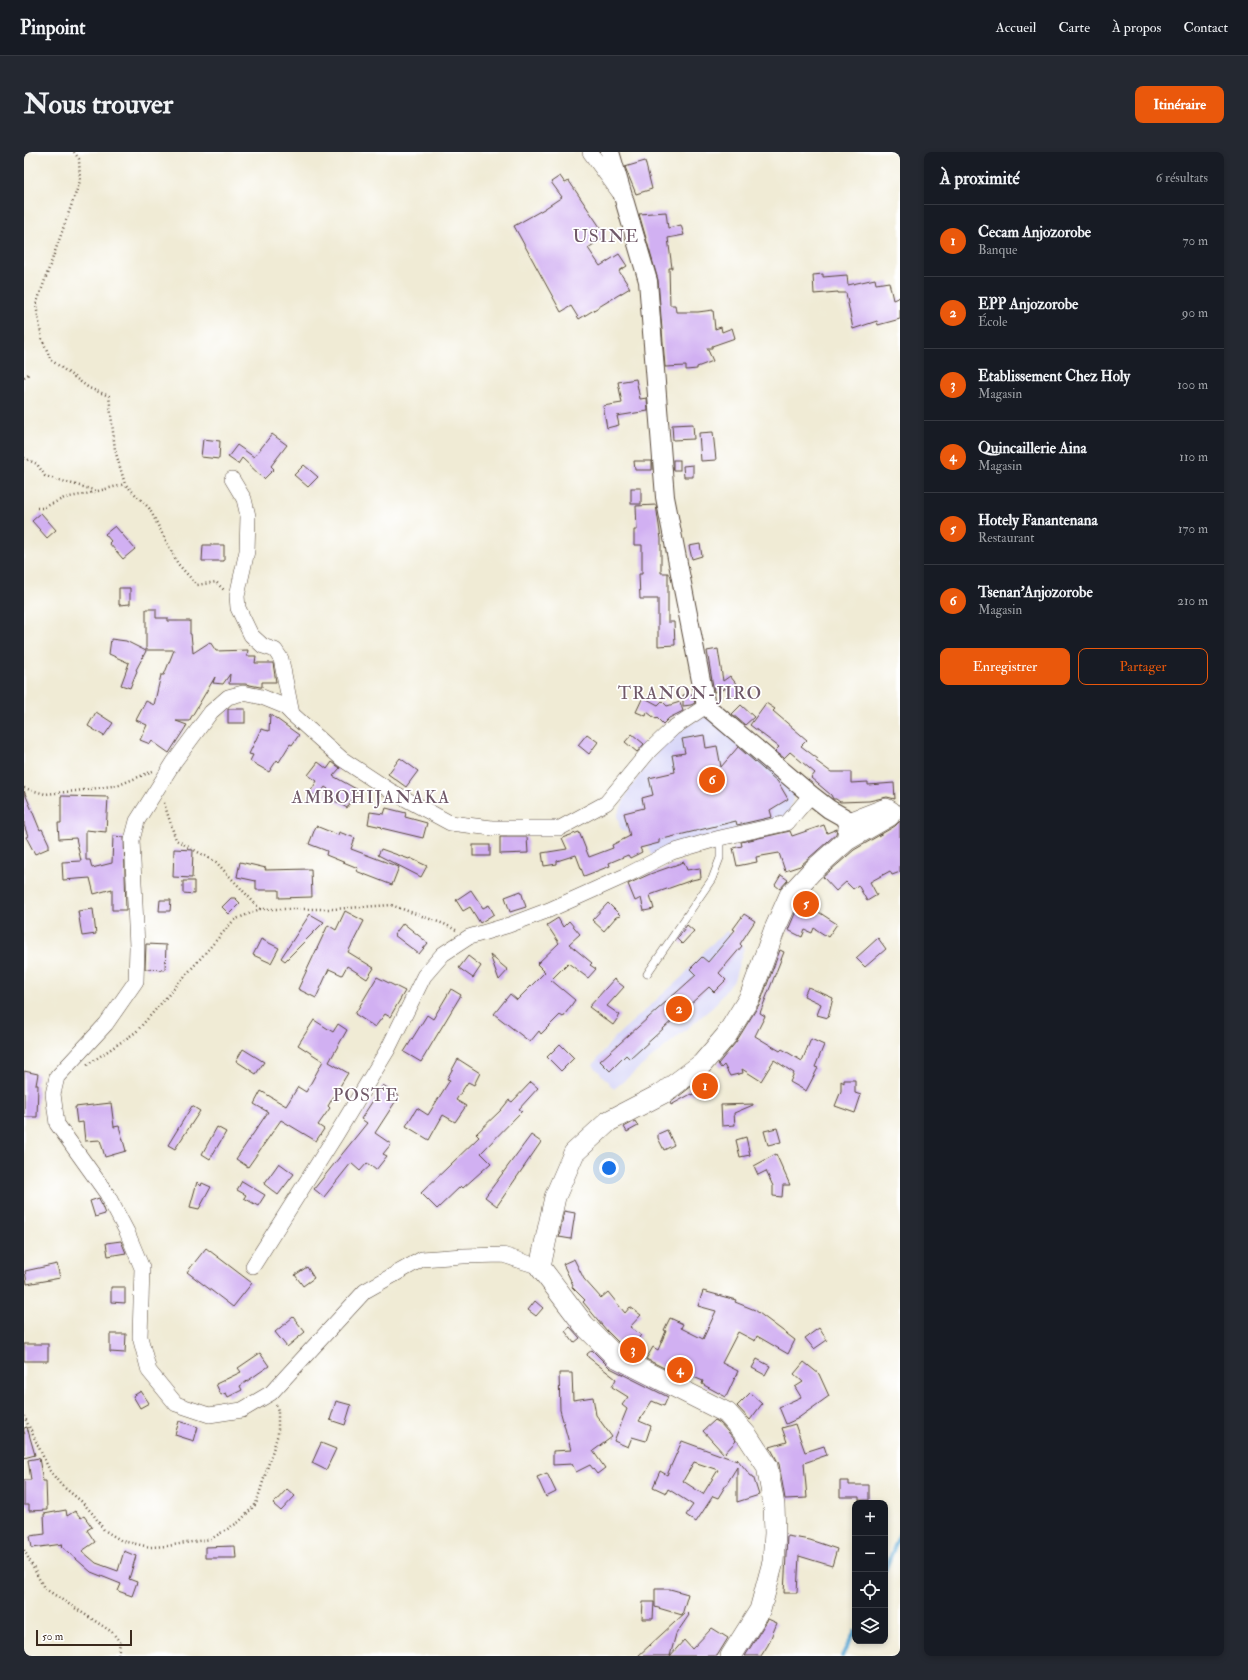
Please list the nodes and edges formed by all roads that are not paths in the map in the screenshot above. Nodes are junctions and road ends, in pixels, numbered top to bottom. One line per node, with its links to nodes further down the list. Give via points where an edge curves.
1 (590, 152): 3 (street)
2 (610, 152): 3 (street)
3 (623, 198): 5 (street, via 648,281 665,497)
4 (232, 479): 6 (street, via 244,499 248,516 247,551 237,596 238,608 251,635 263,646 275,650 281,659)
5 (706, 706): 6 (street, via 673,728 650,750 606,804 560,828 492,828 450,823 389,790 342,759); 7 (street)
6 (292, 714): 13 (street, via 284,706 262,697 243,693 228,697 211,712 174,762 137,821 132,840 136,981 106,1024 57,1077 53,1094 57,1124 107,1194 142,1268 140,1337 149,1371 176,1404 209,1415 242,1410 271,1393 365,1291 422,1260 503,1255)
7 (811, 795): 9 (street); 10 (street, via 787,823)
8 (895, 808): 9 (main road, via 889,816)
9 (850, 831): 13 (main road, via 790,895 750,997 726,1036 702,1064 663,1093 609,1121 574,1153 556,1197)
10 (720, 838): 11 (lane, via 720,858 712,879); 12 (street, via 672,852 549,910 469,937 443,954 424,976 388,1049)
11 (647, 974)
12 (253, 1266)
13 (540, 1267): 14 (main road, via 584,1325 616,1357 727,1413 748,1437 767,1466 776,1532 773,1562 760,1610)
14 (731, 1656)

